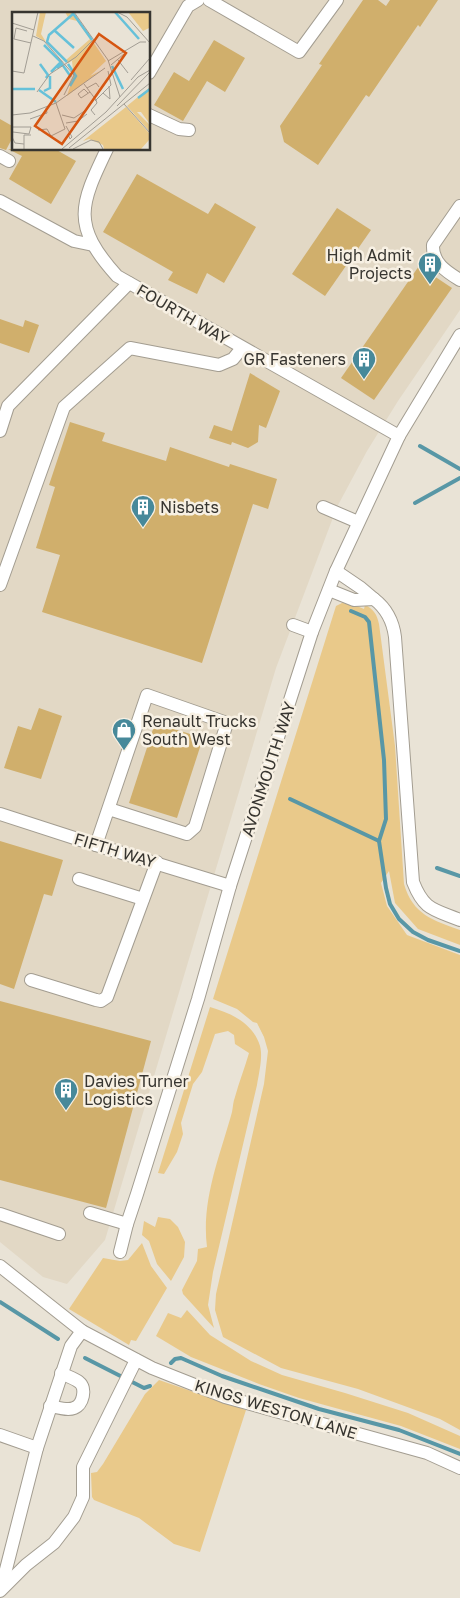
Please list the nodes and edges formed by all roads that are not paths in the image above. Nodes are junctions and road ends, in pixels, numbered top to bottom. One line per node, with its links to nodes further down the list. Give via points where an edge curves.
1 (198, 0): 4 (street, via 188,6)
2 (209, 0): 3 (street, via 299,52)
3 (337, 0)
4 (150, 71)
5 (150, 116): 6 (street, via 179,130)
6 (189, 130)
7 (107, 150): 10 (street, FOURTH WAY, via 91,183 84,212)
8 (0, 201): 10 (street, via 74,241)
9 (460, 206): 11 (street, via 433,245 433,253 440,266)
10 (93, 245): 12 (street, FOURTH WAY, via 116,276)
11 (460, 280)
12 (129, 283): 14 (street, FOURTH WAY); 15 (street, via 8,406)
13 (460, 335): 16 (street, AVONMOUTH WAY)
14 (242, 348): 16 (street, FOURTH WAY); 20 (street, via 233,359 219,365 130,348 64,407)
15 (0, 431)
16 (398, 436): 18 (street, AVONMOUTH WAY)
17 (323, 507): 18 (street)
18 (358, 522): 19 (street, AVONMOUTH WAY)
19 (336, 571): 21 (street, AVONMOUTH WAY); 22 (street)
20 (0, 585)
21 (329, 590): 22 (street, via 354,600); 24 (street, AVONMOUTH WAY)
22 (374, 599): 32 (street, via 387,612 395,637 413,882 426,906)
23 (293, 625): 24 (street)
24 (312, 632): 30 (street, AVONMOUTH WAY)
25 (109, 808): 25 (street, via 147,696 227,723 196,827 187,834); 27 (street)
26 (0, 814): 27 (street, FIFTH WAY)
27 (96, 845): 28 (street, FIFTH WAY)
28 (157, 862): 30 (street, FIFTH WAY); 31 (street)
29 (79, 879): 31 (street)
30 (230, 886): 36 (street, AVONMOUTH WAY)
31 (143, 899): 33 (street, via 108,997 96,1000)
32 (460, 920)
33 (31, 980)
34 (90, 1213): 36 (street)
35 (0, 1214): 37 (street)
36 (126, 1224): 38 (street, AVONMOUTH WAY)
37 (59, 1234)
38 (120, 1252)
39 (0, 1266): 40 (street, KINGS WESTON LANE)
40 (82, 1330): 41 (street, KINGS WESTON LANE); 42 (street, via 70,1346)
41 (136, 1360): 46 (street, KINGS WESTON LANE, via 225,1397 427,1453); 47 (street, via 83,1467 83,1497 74,1517 54,1543)
42 (61, 1373): 43 (street); 43 (street, via 80,1382 83,1387 80,1405 70,1409)
43 (50, 1406): 45 (street)
44 (0, 1435): 45 (street)
45 (37, 1448): 47 (street)
46 (460, 1468)
47 (0, 1590)

